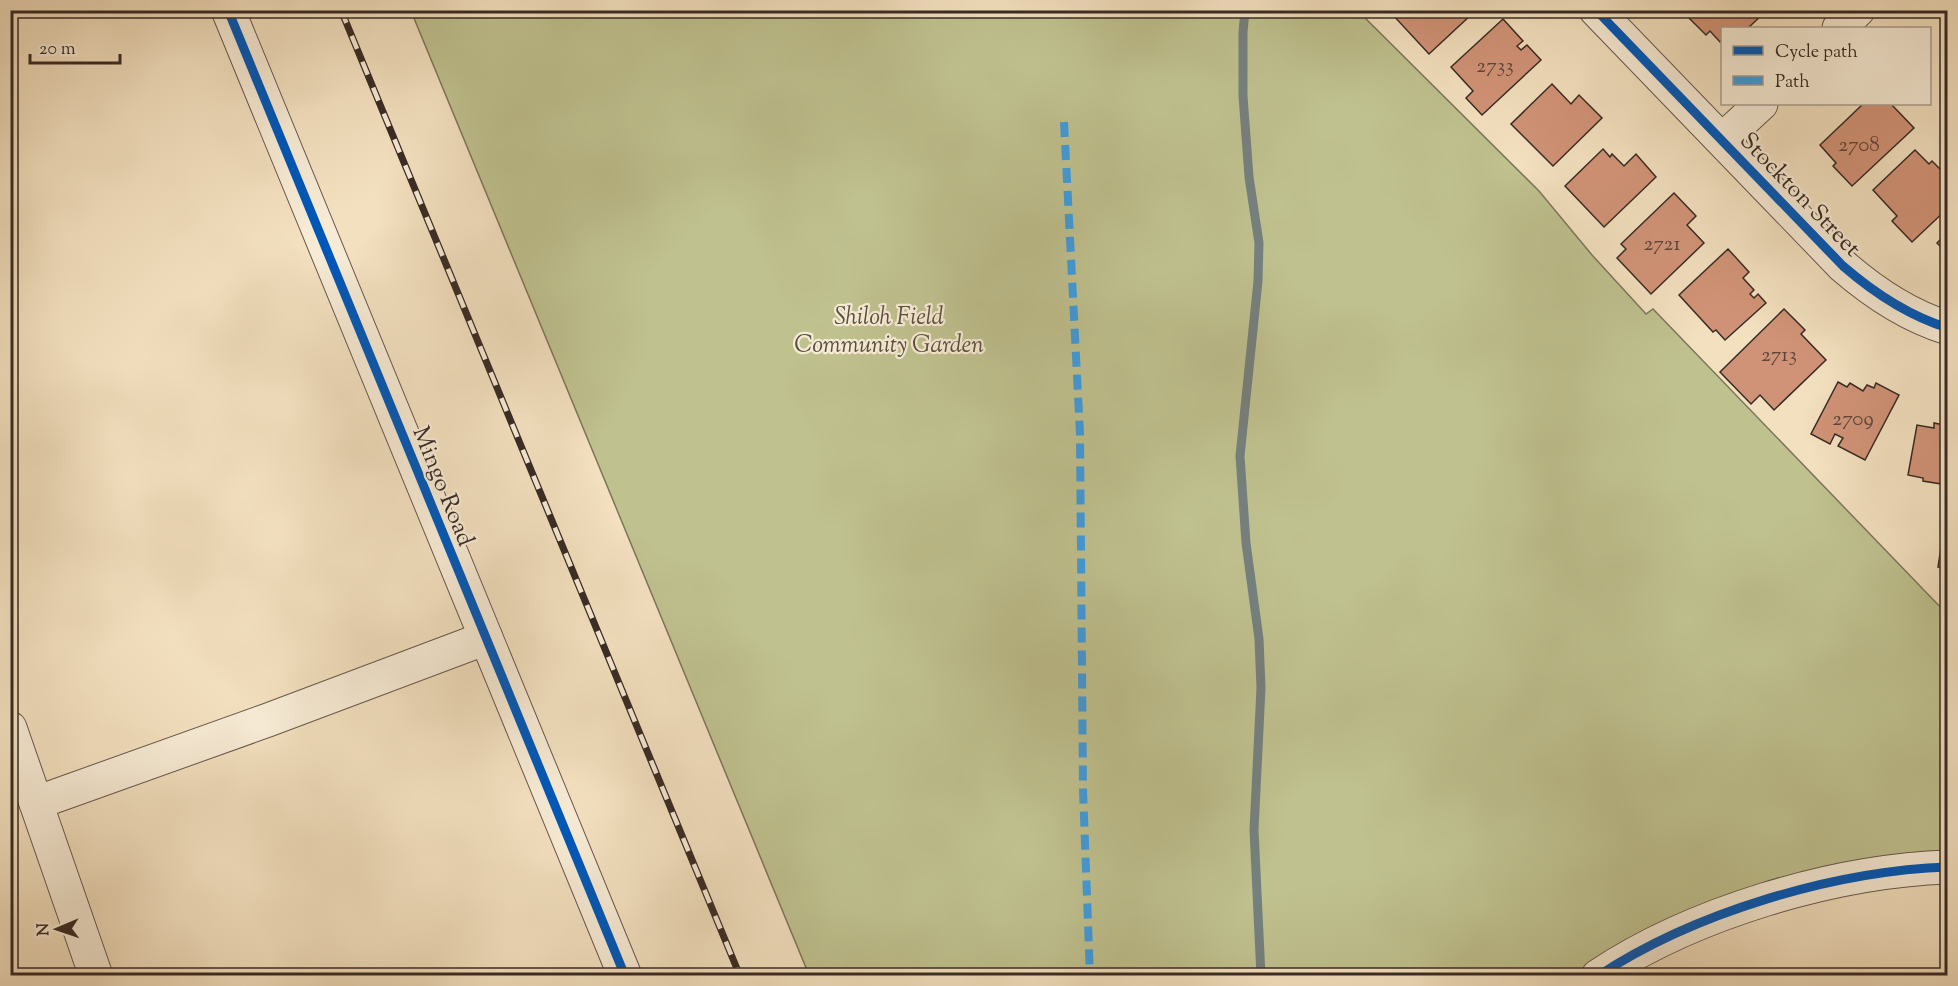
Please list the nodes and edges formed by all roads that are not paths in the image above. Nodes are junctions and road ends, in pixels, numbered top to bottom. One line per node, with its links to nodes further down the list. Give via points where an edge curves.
1 (228, 10): 8 (street, Mingo Road)
2 (1596, 10): 6 (street, Stockton Street)
3 (1858, 10): 4 (street)
4 (1840, 27)
5 (1760, 105): 6 (street)
6 (1722, 140): 7 (street, Stockton Street, via 1822,247 1866,286)
7 (1947, 328)
8 (486, 639): 10 (street); 14 (street, Mingo Road)
9 (10, 728): 10 (street)
10 (36, 803): 13 (street)
11 (1947, 867): 12 (street, via 1843,879 1793,892 1707,920)
12 (1641, 964): 15 (street)
13 (96, 975)
14 (625, 975)
15 (1601, 975)

